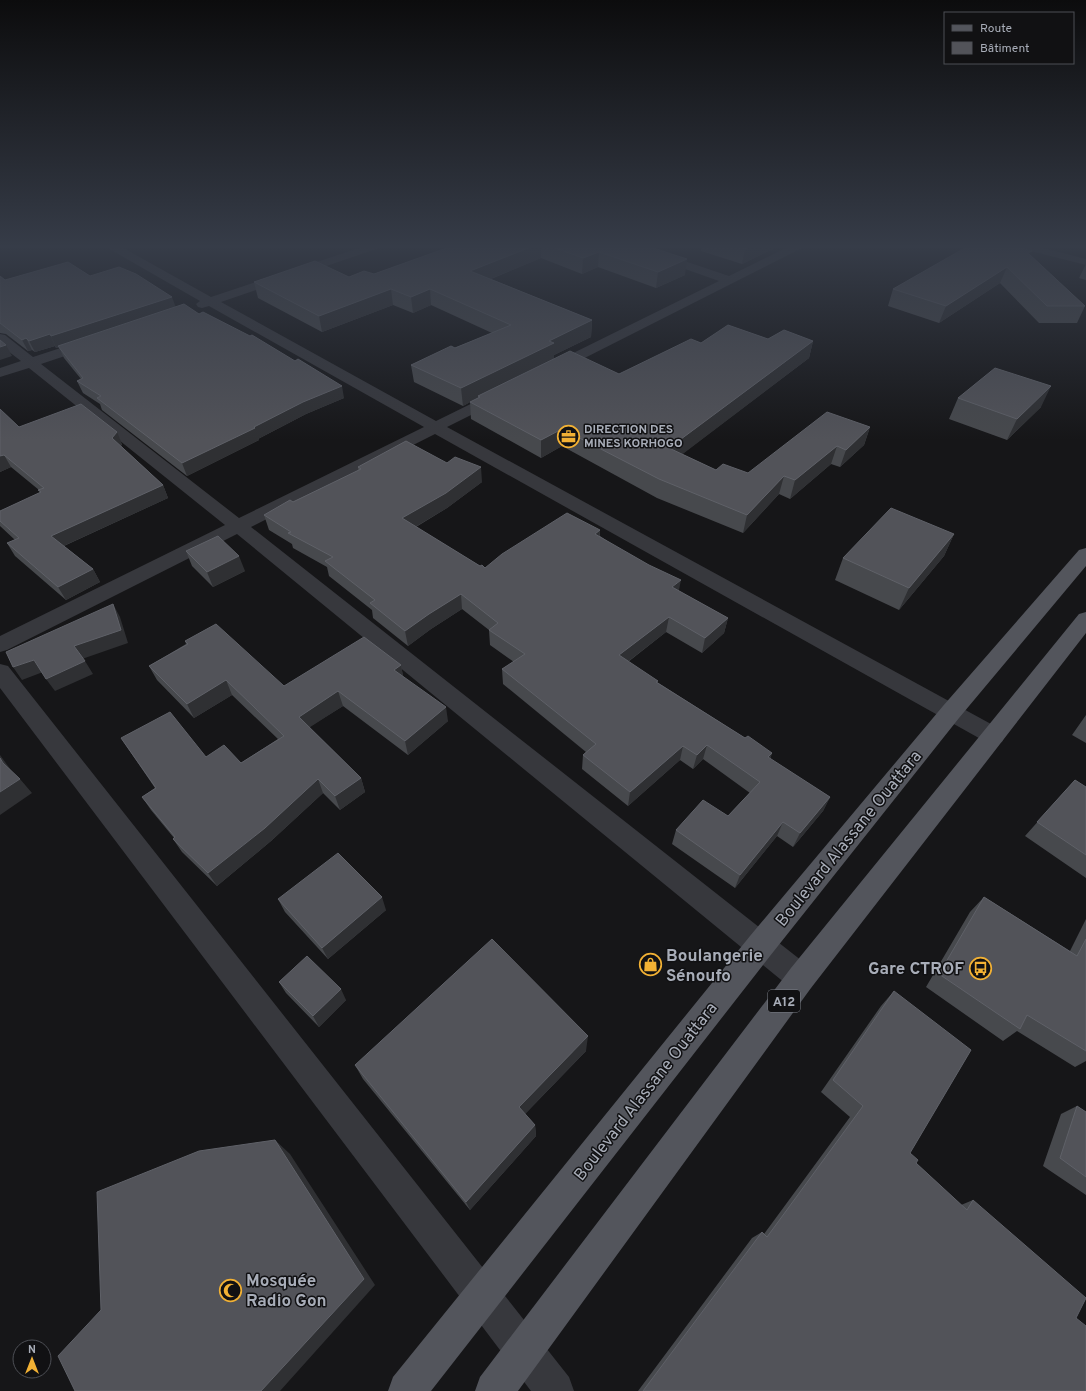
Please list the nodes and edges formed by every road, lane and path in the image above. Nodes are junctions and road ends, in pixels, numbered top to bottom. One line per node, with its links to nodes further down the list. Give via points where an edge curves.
1 (226, 310): 9 (street)
2 (669, 310): 7 (street)
3 (0, 338): 5 (street)
4 (98, 340): 5 (street)
5 (30, 363): 6 (street); 10 (street)
6 (0, 374)
7 (540, 375)
8 (512, 389): 9 (street)
9 (435, 427): 10 (street); 15 (street)
10 (238, 526): 13 (street); 17 (street)
11 (1086, 554): 15 (main road, Boulevard Alassane Ouattara)
12 (1086, 619): 16 (main road, A12)
13 (0, 645)
14 (0, 672): 19 (street)
15 (951, 712): 16 (street); 17 (main road, Boulevard Alassane Ouattara)
16 (994, 736): 18 (main road, A12)
17 (760, 946): 18 (street); 19 (main road, Boulevard Alassane Ouattara)
18 (801, 978): 20 (main road, A12)
19 (482, 1298): 20 (street); 21 (main road, Boulevard Alassane Ouattara)
20 (523, 1351): 22 (main road, A12); 23 (street)
21 (407, 1391)
22 (494, 1391)
23 (555, 1391)

